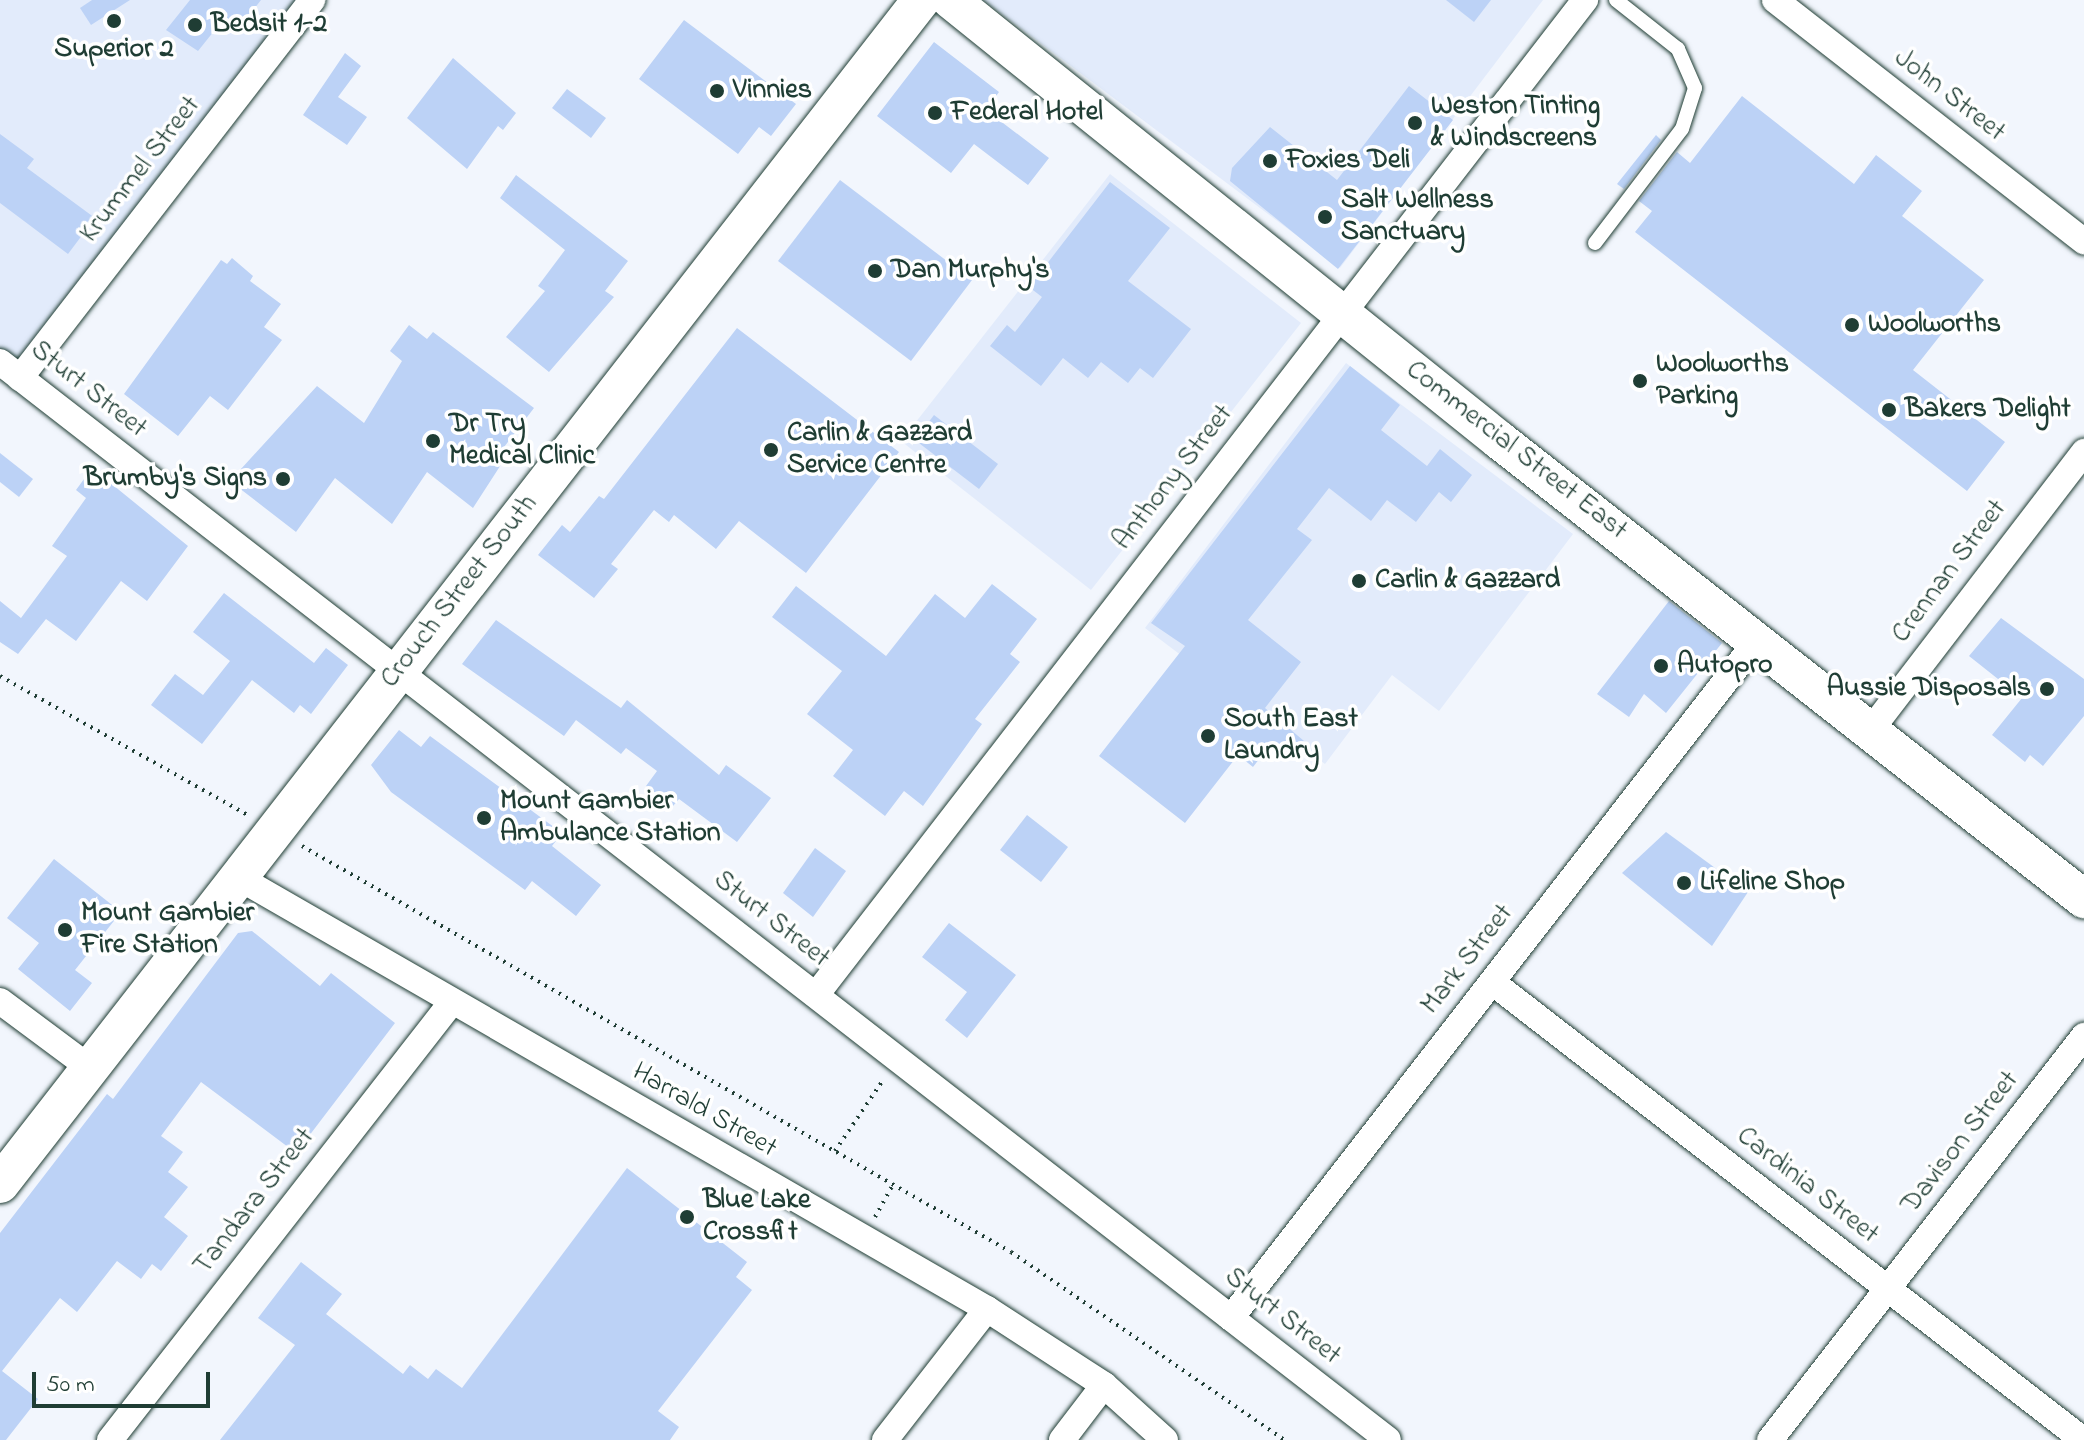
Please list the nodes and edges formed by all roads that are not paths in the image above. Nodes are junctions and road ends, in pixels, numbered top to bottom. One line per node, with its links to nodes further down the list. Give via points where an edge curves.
1 (312, 0): 10 (street, Krummel Street)
2 (921, 0): 13 (street, Crouch Street South)
3 (951, 0): 9 (street, Commercial Street East)
4 (1585, 0): 9 (street, Anthony Street)
5 (1616, 0): 8 (lane, via 1678,49 1695,88 1682,129)
6 (1775, 0): 7 (street, John Street)
7 (2084, 241)
8 (1595, 243)
9 (1342, 312): 12 (street, Commercial Street East); 18 (street, Anthony Street)
10 (10, 370): 13 (street, Sturt Street)
11 (2084, 452): 14 (street, Crennan Street)
12 (1756, 642): 14 (street, Commercial Street East); 17 (street, Mark Street)
13 (399, 672): 15 (street, Crouch Street South); 18 (street, Sturt Street)
14 (1870, 731): 16 (street, Commercial Street East)
15 (241, 879): 20 (street, Harrald Street); 22 (street, Crouch Street South)
16 (2084, 899)
17 (1492, 982): 24 (street, Cardinia Street); 26 (street, Mark Street)
18 (816, 995): 26 (street, Sturt Street)
19 (0, 1001): 22 (street)
20 (451, 1003): 25 (street, Harrald Street); 28 (street, Tandara Street)
21 (2084, 1036): 24 (street, Davison Street)
22 (90, 1068): 23 (street, Crouch Street South)
23 (0, 1184)
24 (1888, 1288): 33 (street, Davison Street); 34 (street, Cardinia Street)
25 (987, 1309): 27 (street, Harrald Street); 29 (street)
26 (1231, 1318): 32 (street, Sturt Street)
27 (1104, 1385): 30 (street); 31 (street, Harrald Street)
28 (110, 1440)
29 (885, 1440)
30 (1062, 1440)
31 (1165, 1440)
32 (1388, 1440)
33 (1770, 1440)
34 (2083, 1440)

